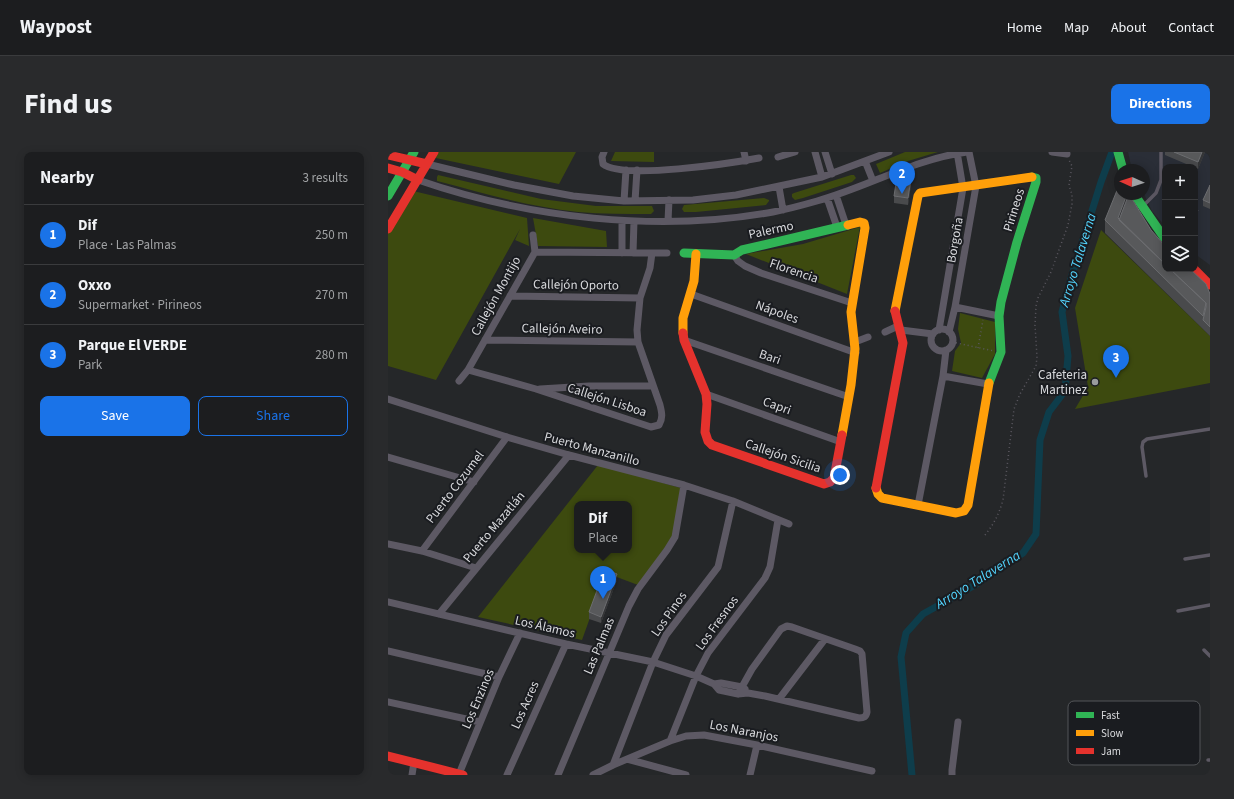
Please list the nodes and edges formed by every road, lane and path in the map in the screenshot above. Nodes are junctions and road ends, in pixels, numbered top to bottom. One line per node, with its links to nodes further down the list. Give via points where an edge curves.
1 (434, 152): 20 (street)
2 (604, 152): 23 (street, via 603,164 613,169)
3 (744, 152): 18 (street)
4 (795, 152): 16 (street)
5 (815, 152): 27 (street)
6 (825, 152): 26 (street)
7 (889, 152): 19 (street)
8 (968, 152): 12 (street); 31 (street, Borgoña)
9 (1052, 152): 13 (street)
10 (1118, 152): 21 (street)
11 (1161, 152): 41 (lane, via 1161,180 1156,193)
12 (957, 153): 30 (street, via 916,164); 33 (street, Borgoña)
13 (1067, 154): 104 (path, via 1072,166 1069,186 1072,204 1068,225 1051,272 1038,298 1034,325 1036,366 1014,409 1000,512)
14 (388, 155): 15 (street)
15 (412, 156): 20 (street); 25 (street)
16 (778, 157)
17 (759, 158): 18 (street)
18 (746, 161): 24 (street, via 702,167)
19 (865, 162): 26 (street); 30 (street)
20 (427, 164): 28 (street); 39 (street, via 514,185 573,196)
21 (1121, 164)
22 (388, 168): 25 (street)
23 (626, 170): 24 (street); 39 (street)
24 (637, 170): 40 (street)
25 (402, 172): 28 (street); 29 (street)
26 (832, 174): 27 (street)
27 (822, 177): 32 (street)
28 (418, 180): 43 (street, via 509,206); 49 (street)
29 (392, 181): 35 (street)
30 (873, 181): 34 (street)
31 (976, 186): 33 (street, Pirineos); 66 (street, Borgoña); 68 (street, Pirineos, via 1032,177 1036,180 1007,278)
32 (779, 187): 37 (street, via 736,195); 42 (street)
33 (963, 188): 69 (street, Pirineos, via 924,192 918,196 895,311); 71 (street, Borgoña)
34 (836, 195): 36 (street); 47 (street)
35 (388, 196)
36 (827, 198): 42 (street); 48 (street)
37 (669, 200): 40 (street); 45 (street)
38 (1136, 200): 41 (street)
39 (624, 201): 40 (street)
40 (635, 201)
41 (1140, 209): 51 (street)
42 (782, 210): 45 (street, via 727,218)
43 (622, 221): 44 (street); 53 (street)
44 (634, 221): 45 (street); 54 (street)
45 (668, 221)
46 (864, 223): 47 (street, Palermo); 65 (street, Callejón Sicilia)
47 (846, 225): 48 (street, Palermo)
48 (836, 228): 59 (street, Palermo, via 742,250)
49 (388, 229)
50 (533, 235): 52 (street)
51 (1162, 236)
52 (535, 252): 53 (street, Callejón Montijo); 63 (street, Callejón Montijo)
53 (622, 253): 54 (street, Callejón Montijo)
54 (633, 253): 55 (street, Callejón Montijo)
55 (652, 253): 56 (street, Callejón Montijo); 64 (street, Callejón Lisboa)
56 (667, 253)
57 (684, 253): 58 (street, Palermo)
58 (696, 254): 59 (street, Palermo); 62 (street, Callejón Sicilia)
59 (734, 255): 65 (street, Florencia, via 745,266 761,273)
60 (1197, 272): 61 (street)
61 (1210, 285)
62 (691, 294): 75 (street, Callejón Sicilia, via 682,319); 82 (street, Nápoles)
63 (510, 296): 64 (street, Callejón Oporto); 74 (street, Callejón Montijo)
64 (640, 298): 76 (street, Callejón Lisboa, via 637,316)
65 (852, 303): 77 (street, Callejón Sicilia, via 851,322)
66 (955, 307): 67 (street); 72 (street, Borgoña)
67 (984, 313): 68 (street); 79 (path)
68 (999, 316): 81 (street, Pirineos)
69 (899, 328): 70 (street); 71 (street); 101 (street, Pirineos, via 903,343 876,491 882,498)
70 (885, 332)
71 (936, 332): 72 (street, via 942,329); 80 (street, via 931,341 934,347 939,351)
72 (949, 332): 78 (street)
73 (868, 337): 77 (street)
74 (485, 340): 76 (street, Callejón Aveiro); 83 (street, Callejón Montijo)
75 (684, 340): 89 (street, Callejón Sicilia); 90 (street, Bari)
76 (638, 342): 87 (street, Callejón Lisboa)
77 (855, 342): 82 (street, Callejón Sicilia)
78 (952, 342): 79 (path); 80 (street)
79 (978, 348): 81 (path)
80 (946, 350): 84 (street)
81 (1001, 352): 86 (street, Pirineos)
82 (856, 353): 90 (street, Callejón Sicilia)
83 (468, 370): 85 (street, Callejón Montijo); 88 (street, Callejón Lisboa)
84 (943, 376): 86 (street); 101 (street)
85 (459, 381)
86 (988, 384): 101 (street, Pirineos, via 968,505 962,512 956,513)
87 (653, 386): 88 (street); 88 (street, Callejón Lisboa, via 662,416 662,421 655,426)
88 (536, 389)
89 (706, 394): 94 (street, Capri); 94 (street, Callejón Sicilia, via 708,442 822,484 831,482 834,478)
90 (849, 396): 94 (street, Callejón Sicilia)
91 (388, 399): 93 (street, Puerto Manzanillo)
92 (1210, 429): 97 (lane, via 1146,439 1142,447)
93 (507, 437): 95 (street, Puerto Manzanillo); 98 (street, Puerto Cozumel)
94 (841, 442)
95 (569, 456): 99 (street, Puerto Manzanillo); 109 (street, Puerto Mazatlán)
96 (388, 458): 98 (street)
97 (1146, 476)
98 (474, 482): 106 (street, Puerto Cozumel)
99 (684, 486): 100 (street, Puerto Manzanillo); 119 (street, Las Palmas, via 675,536 668,550 638,589)
100 (733, 502): 102 (street, Puerto Manzanillo); 121 (street, Los Pinos, via 718,567 666,636)
101 (918, 506)
102 (778, 520): 103 (street, Puerto Manzanillo); 122 (street, Los Fresnos, via 770,567 765,578 708,653)
103 (788, 524)
104 (985, 535)
105 (388, 544): 106 (street)
106 (422, 551): 109 (street)
107 (1210, 555): 108 (lane)
108 (1185, 558)
109 (476, 568): 113 (street, Puerto Mazatlán)
110 (388, 602): 113 (street, Los Álamos)
111 (1210, 605): 112 (lane)
112 (1178, 611)
113 (438, 614): 114 (street, Los Álamos)
114 (520, 633): 116 (street, Los Álamos); 123 (street, Los Enzinos)
115 (826, 639): 125 (street, via 792,627 784,627 752,669); 128 (street); 128 (street, Los Álamos, via 862,654 868,704 866,716 859,718)
116 (566, 644): 119 (street, Los Álamos); 142 (street, Los Acres)
117 (1204, 650): 120 (lane)
118 (388, 651): 123 (street)
119 (609, 654): 121 (street, Los Álamos); 143 (street, Las Palmas)
120 (1210, 656)
121 (653, 662): 122 (street, Los Álamos); 137 (street, Los Pinos)
122 (696, 676): 124 (street, Los Álamos); 132 (street, Los Fresnos)
123 (499, 677): 130 (street, Los Enzinos)
124 (714, 684): 125 (street); 127 (street, Los Álamos, via 719,690)
125 (742, 687): 126 (street); 127 (street)
126 (748, 693): 127 (street, Los Álamos); 128 (street, Los Álamos)
127 (738, 694)
128 (779, 699)
129 (388, 702): 130 (street)
130 (480, 722): 140 (street, Los Enzinos)
131 (958, 722): 147 (street)
132 (670, 741): 133 (street, Los Naranjos, via 686,736 704,735); 135 (street, Los Naranjos)
133 (757, 745): 139 (street, Los Naranjos); 146 (street)
134 (388, 756): 136 (street)
135 (626, 759): 137 (street, Los Naranjos); 145 (street)
136 (414, 762): 140 (street); 141 (street)
137 (613, 765): 144 (street, Los Naranjos)
138 (872, 771): 139 (street, Los Naranjos)
139 (861, 772)
140 (461, 774)
141 (412, 775)
142 (507, 775)
143 (558, 775)
144 (593, 775)
145 (686, 775)
146 (750, 775)
147 (952, 775)

